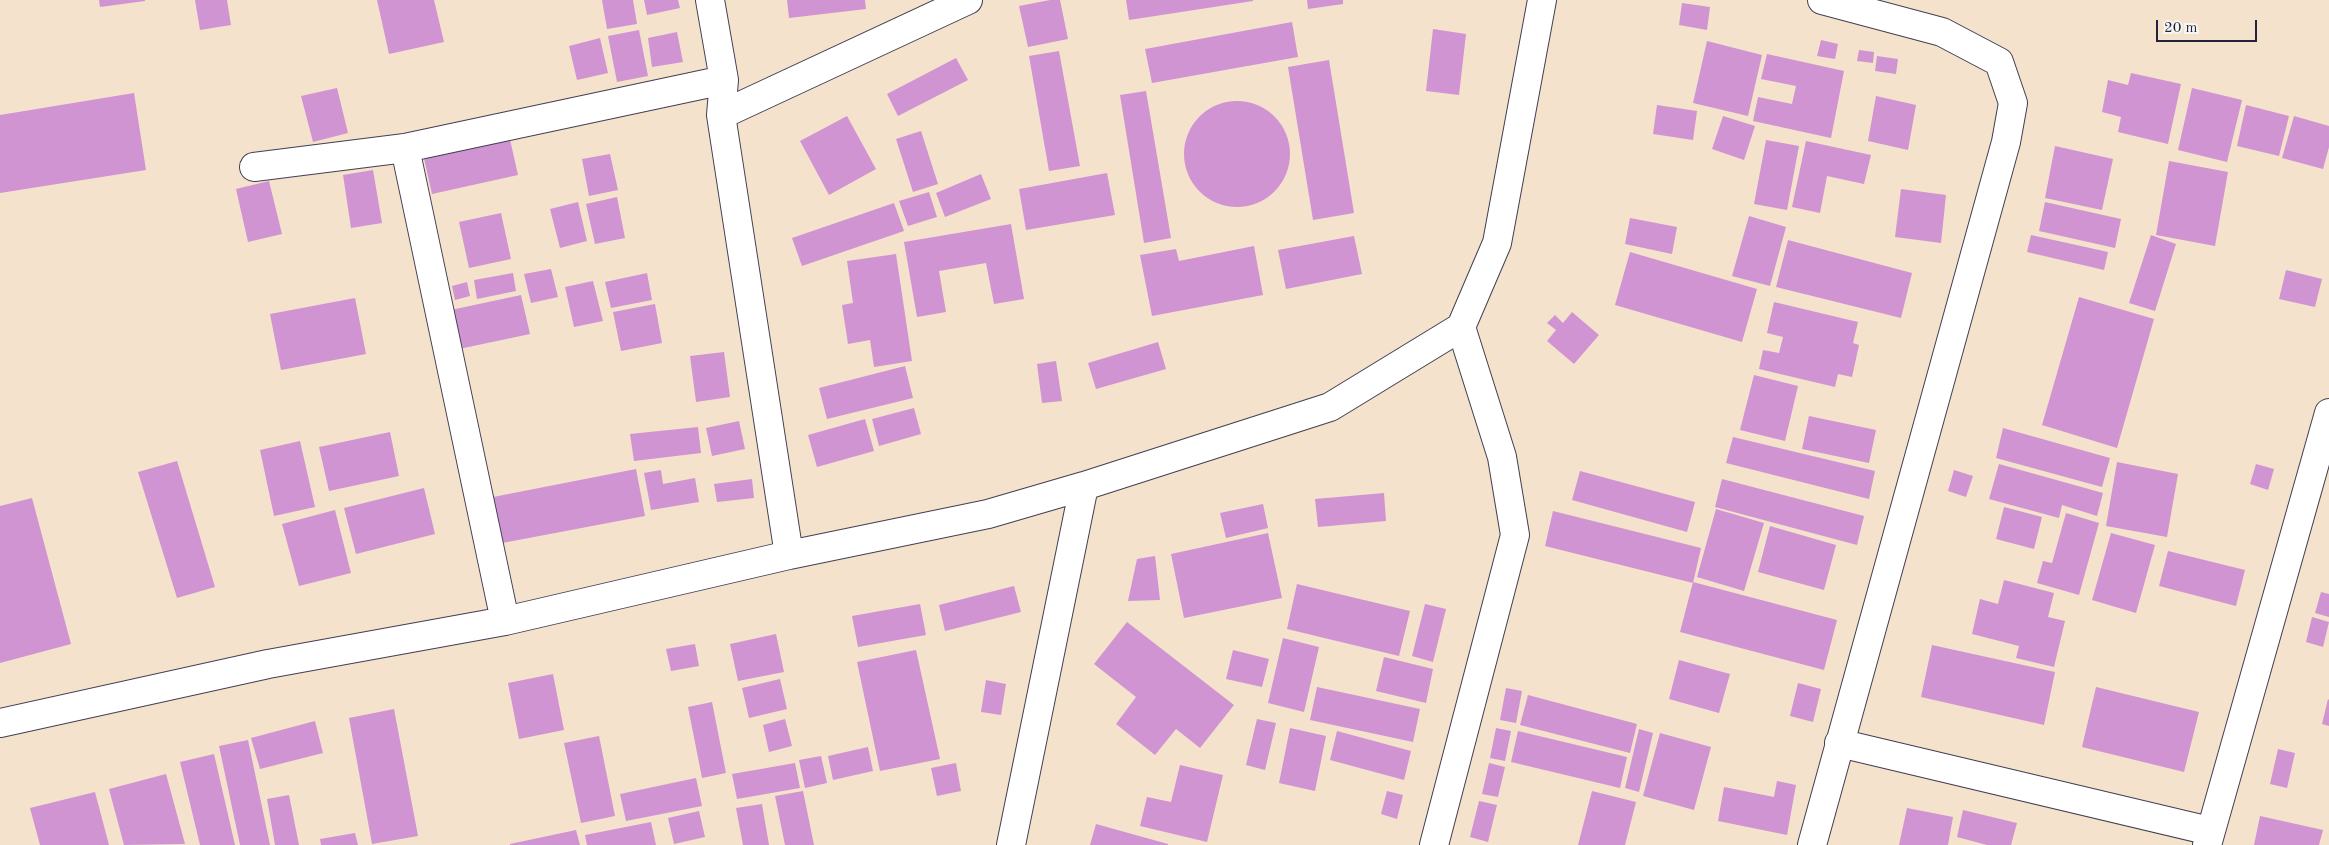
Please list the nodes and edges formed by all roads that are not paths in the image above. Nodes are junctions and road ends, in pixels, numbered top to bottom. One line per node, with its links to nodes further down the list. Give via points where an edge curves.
1 (710, 0): 5 (street)
2 (968, 0): 6 (street)
3 (1542, 0): 9 (street, via 1498,243)
4 (1822, 0): 15 (street, via 1942,32 1999,62 2013,103 2006,142)
5 (724, 80): 6 (street); 7 (street)
6 (721, 114): 12 (street)
7 (406, 148): 8 (street); 13 (street)
8 (254, 168)
9 (1462, 327): 11 (street, via 1330,407); 18 (street, via 1502,457 1515,535)
10 (2329, 413): 16 (street)
11 (1084, 486): 12 (street, via 988,514); 17 (street)
12 (789, 555): 13 (street)
13 (505, 622): 14 (street, via 268,664)
14 (0, 723)
15 (1839, 744): 16 (street); 19 (street)
16 (2209, 838)
17 (1011, 845)
18 (1434, 845)
19 (1812, 845)

